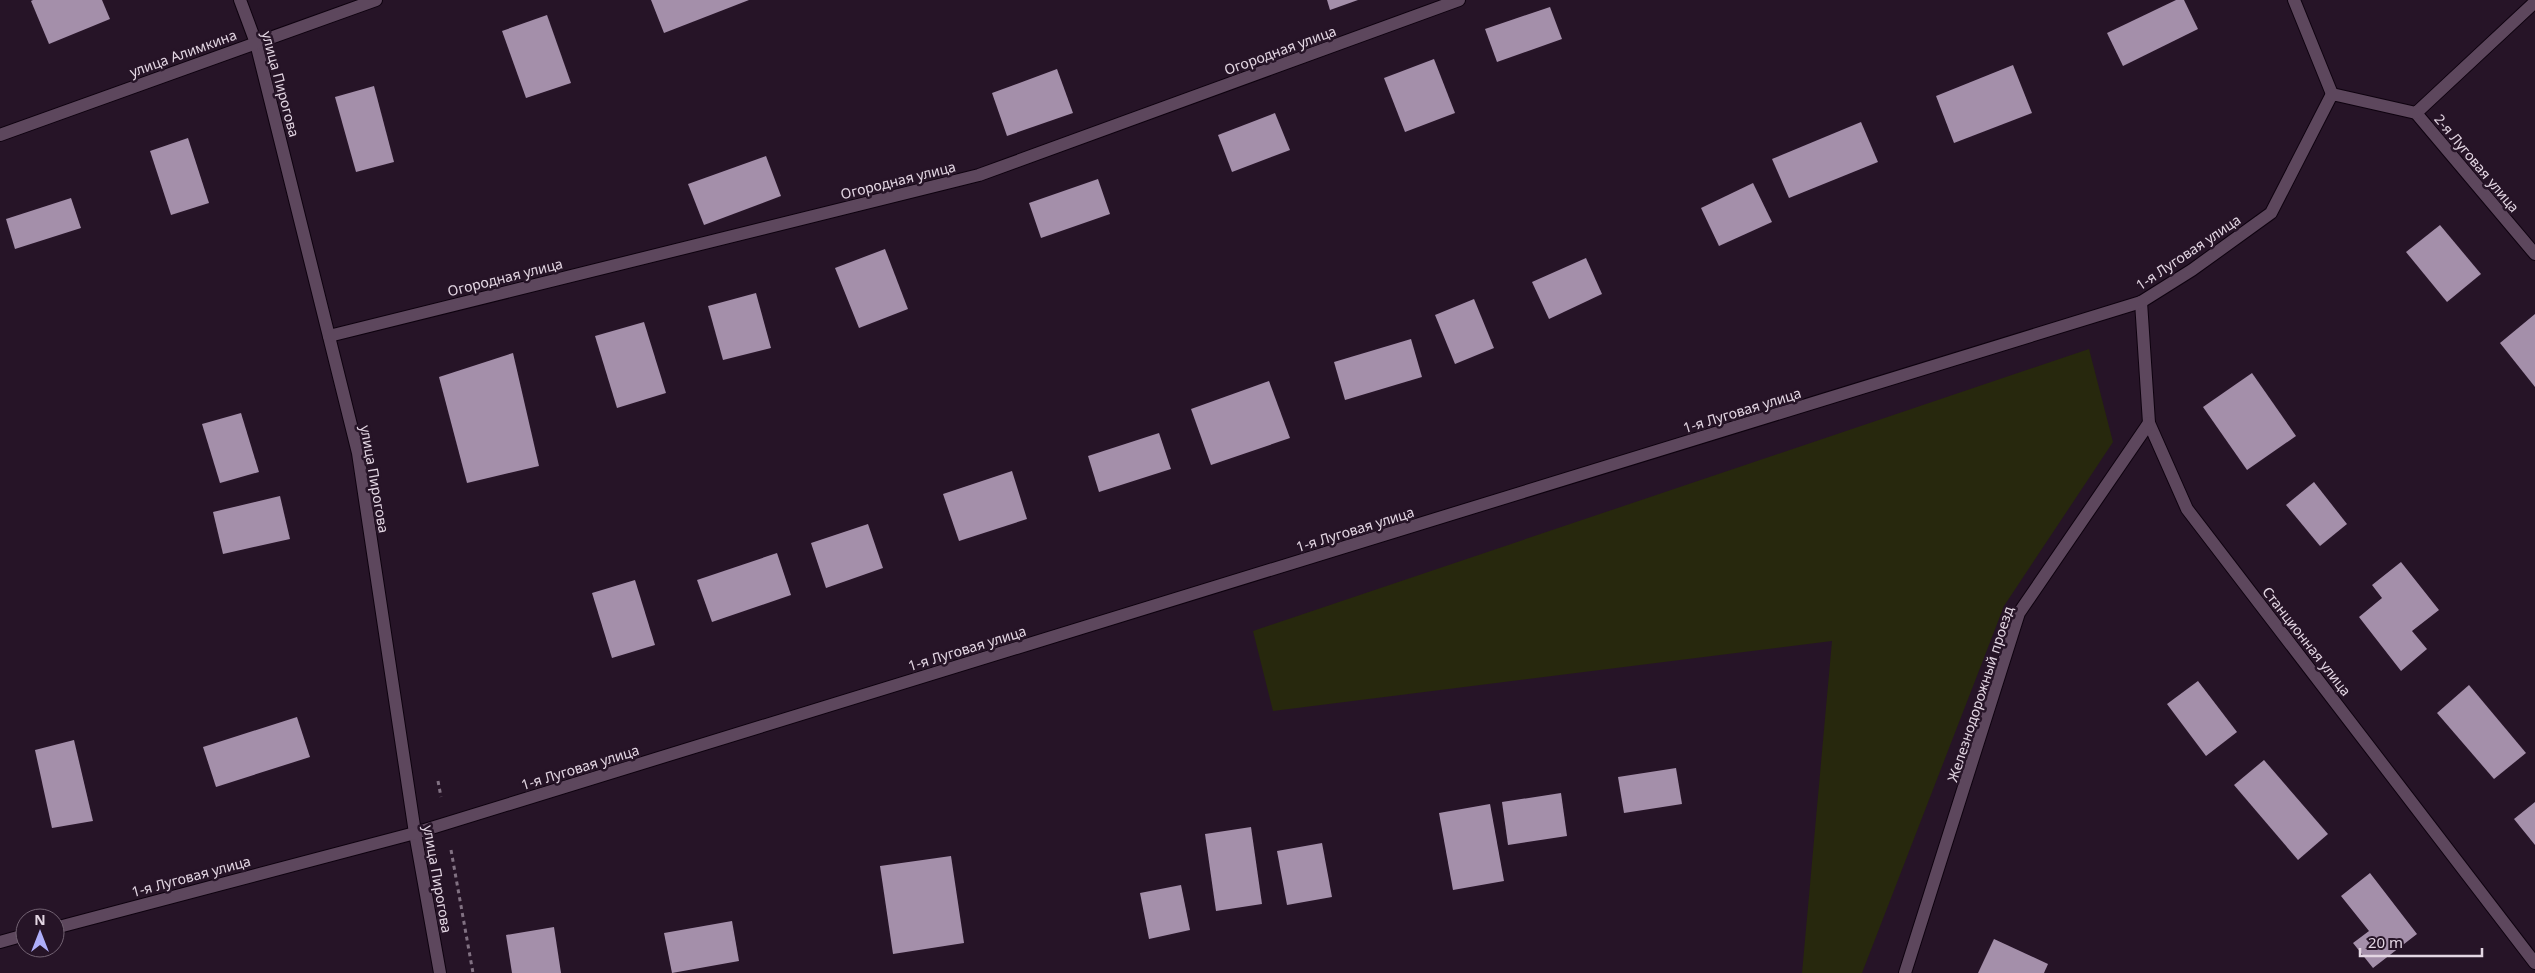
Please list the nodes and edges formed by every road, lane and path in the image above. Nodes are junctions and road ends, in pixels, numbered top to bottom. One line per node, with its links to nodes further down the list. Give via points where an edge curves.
1 (240, 0): 6 (street, улица Пирогова)
2 (376, 0): 6 (street, улица Алимкина)
3 (1459, 0): 12 (street, Огородная улица, via 979,175)
4 (2294, 0): 7 (street)
5 (2535, 2): 8 (street)
6 (256, 43): 9 (street, улица Алимкина); 12 (street, улица Пирогова)
7 (2332, 94): 8 (street); 11 (street, 1-я Луговая улица, via 2271,213)
8 (2416, 113): 10 (street, 2-я Луговая улица)
9 (0, 135)
10 (2535, 254)
11 (2141, 302): 13 (street, Станционная улица); 14 (street, 1-я Луговая улица)
12 (329, 336): 14 (street, улица Пирогова, via 358,453)
13 (2149, 423): 18 (street, Станционная улица, via 2187,509); 20 (street, Железнодорожный проезд, via 2019,613)
14 (415, 833): 15 (street, 1-я Луговая улица); 19 (street, улица Пирогова)
15 (65, 925)
16 (15, 938): 17 (street)
17 (0, 942)
18 (2535, 962)
19 (440, 973)
20 (1905, 973)

